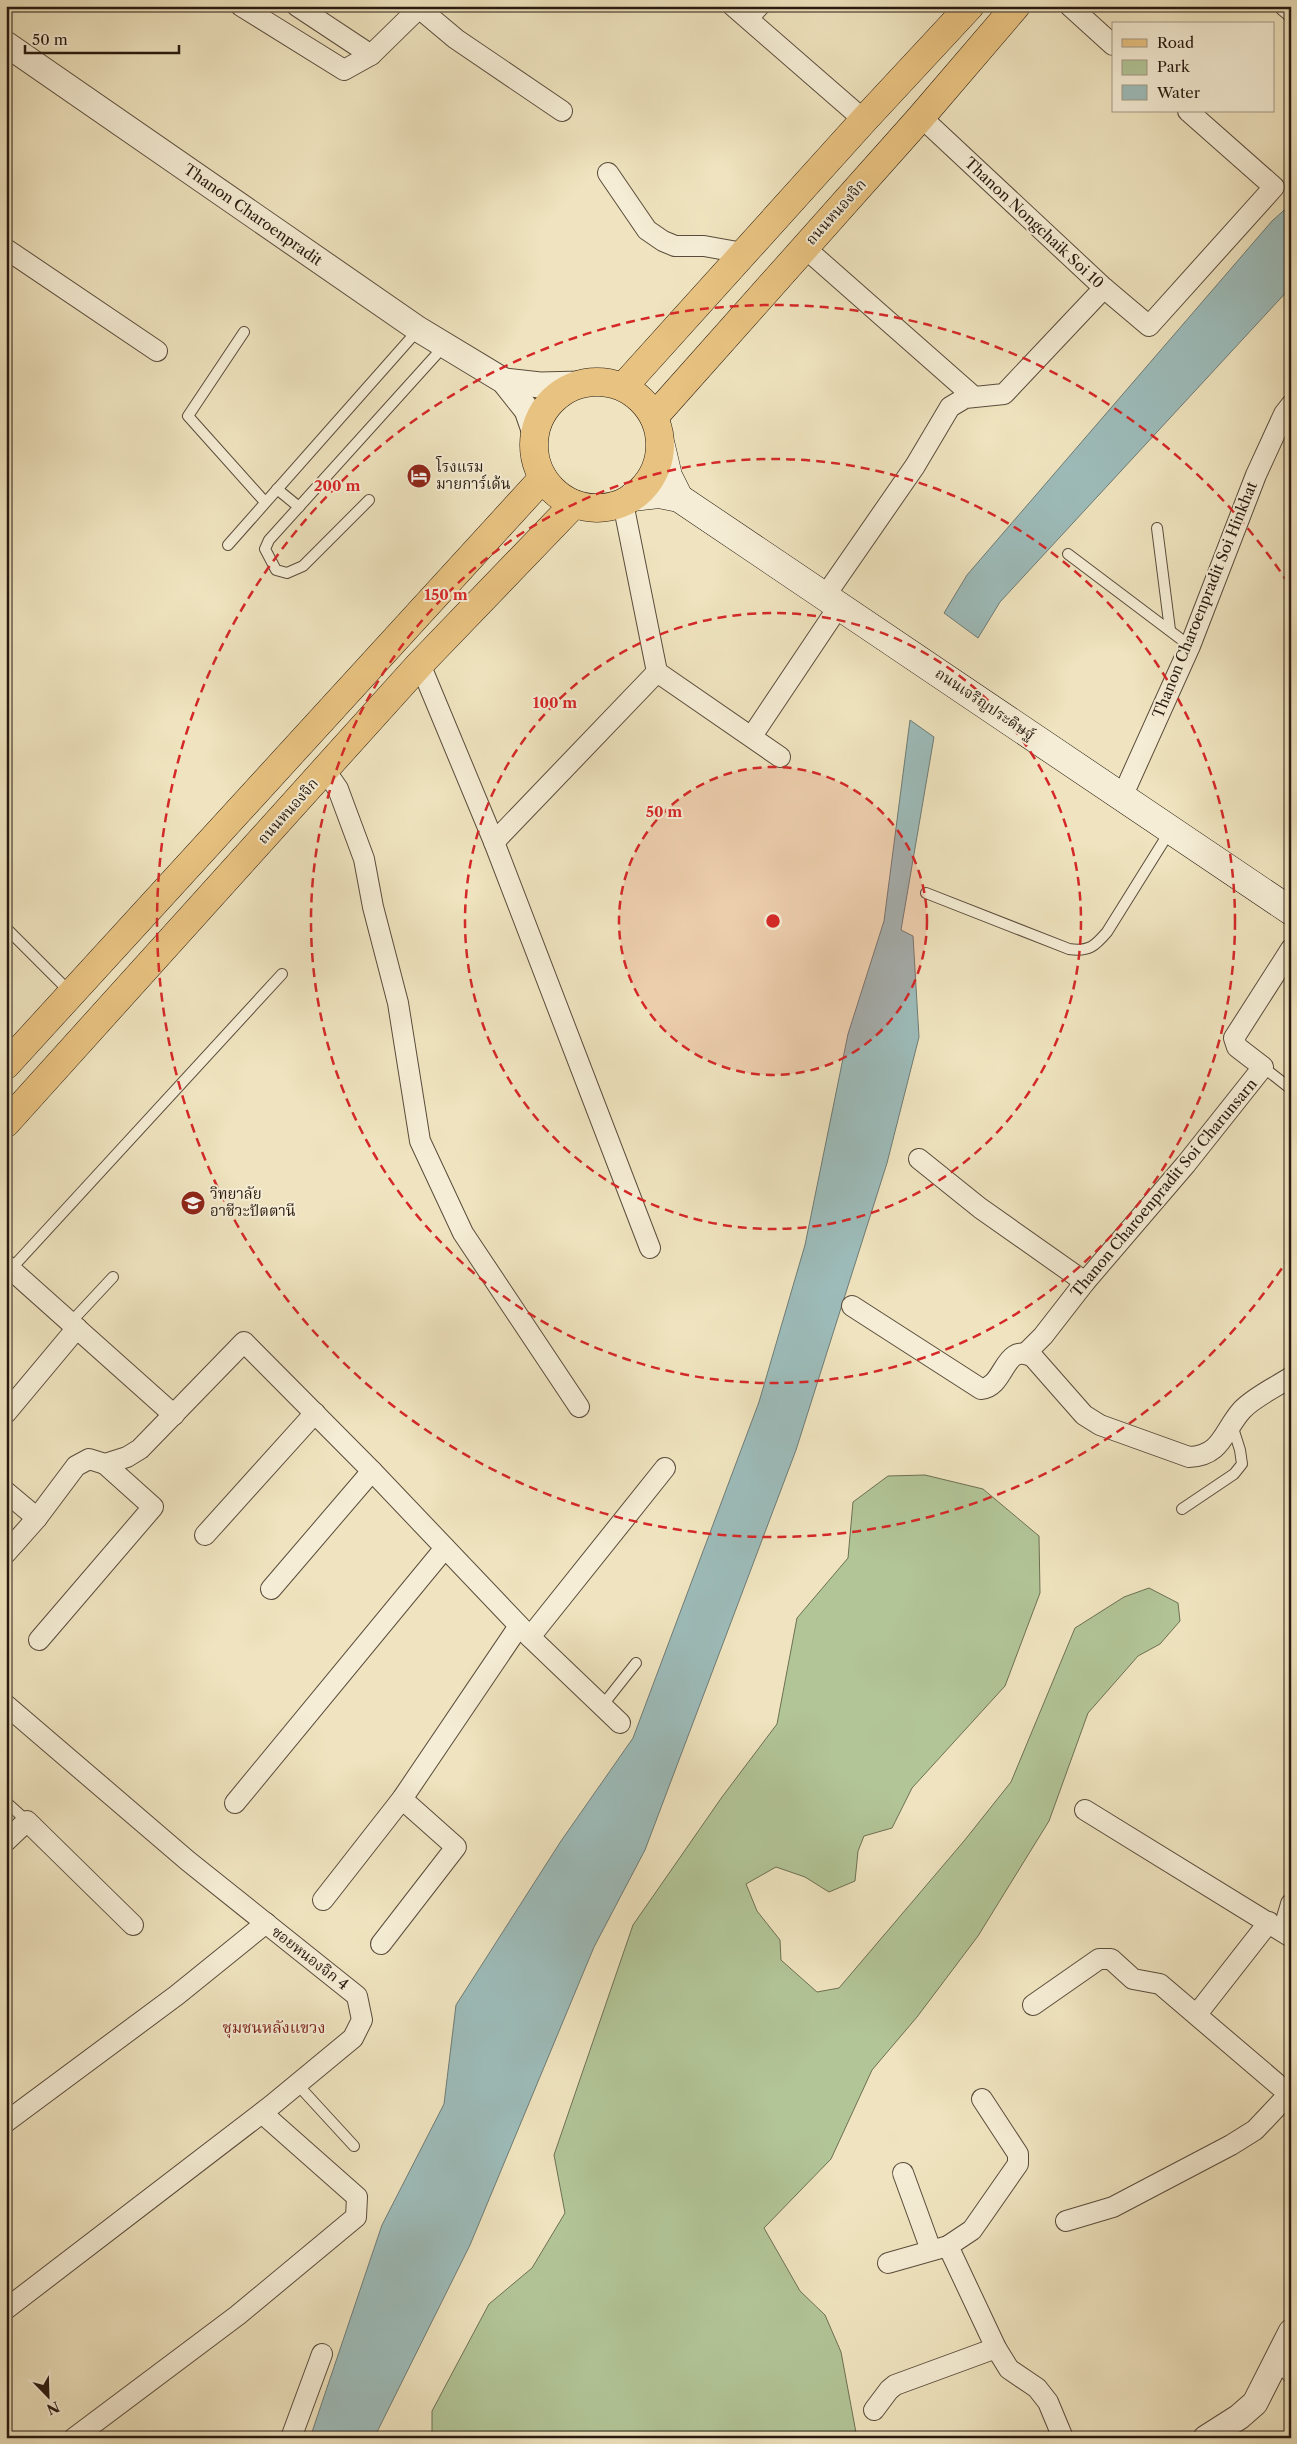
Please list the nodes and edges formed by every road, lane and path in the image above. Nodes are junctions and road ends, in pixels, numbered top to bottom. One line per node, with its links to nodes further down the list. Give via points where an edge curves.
1 (241, 6): 14 (street, via 344,70)
2 (297, 6): 14 (street)
3 (733, 6): 11 (street)
4 (766, 6): 11 (lane)
5 (970, 6): 18 (main road)
6 (1016, 6): 17 (main road, ถนนหนองจิก)
7 (1070, 6): 12 (street)
8 (1285, 6): 10 (street)
9 (420, 7): 14 (street); 15 (street, via 456,39)
10 (1291, 11)
11 (751, 22): 18 (street)
12 (1112, 43)
13 (6, 44): 24 (street, Thanon Charoenpradit)
14 (371, 55)
15 (562, 111)
16 (1189, 112): 23 (street, Thanon Nongchaik Soi 10, via 1274,187 1149,326)
17 (921, 117): 20 (main road, ถนนหนองจิก); 23 (street, Thanon Nongchaik Soi 10)
18 (864, 120): 22 (main road)
19 (608, 174): 22 (street, via 648,230 662,241 675,246 704,246)
20 (805, 248): 31 (street); 33 (main road, ถนนหนองจิก)
21 (6, 249): 27 (street)
22 (743, 254): 30 (main road)
23 (1104, 288): 31 (street, via 1004,394)
24 (418, 329): 26 (street, Thanon Charoenpradit); 37 (lane)
25 (244, 332): 41 (lane, via 188,416)
26 (446, 345): 28 (street, Thanon Charoenpradit); 43 (lane)
27 (157, 351)
28 (504, 381): 29 (street, via 540,385); 34 (street, via 527,410)
29 (580, 384): 30 (main road, via 592,381); 34 (main road, via 553,399 540,416)
30 (623, 387): 33 (main road, via 648,406)
31 (973, 396): 47 (street, via 950,407)
32 (1291, 405): 49 (street, Thanon Charoenpradit Soi Hinkhat, via 1256,475)
33 (654, 416): 35 (main road)
34 (535, 433): 36 (main road, via 535,458)
35 (661, 446): 38 (main road, ถนนเจริญประดิษฐ์, via 668,476); 40 (main road, via 657,466 647,484)
36 (543, 478): 42 (main road, via 556,494); 63 (main road)
37 (277, 489): 41 (lane); 43 (lane)
38 (679, 498): 40 (main road, ถนนเจริญประดิษฐ์, via 659,494); 47 (main road, ถนนเจริญประดิษฐ์)
39 (369, 500): 43 (lane, via 303,566 287,573 276,570 264,549)
40 (628, 500): 42 (main road, via 608,508); 51 (street)
41 (265, 502): 45 (lane)
42 (574, 504): 50 (main road, ถนนหนองจิก)
43 (299, 507)
44 (1157, 528): 48 (lane)
45 (228, 545)
46 (1068, 554): 48 (lane)
47 (832, 601): 52 (street); 55 (main road, ถนนเจริญประดิษฐ์)
48 (1170, 630): 49 (lane)
49 (1190, 646): 55 (street, Thanon Charoenpradit Soi Hinkhat)
50 (420, 664): 54 (main road, ถนนหนองจิก); 57 (street)
51 (657, 672): 52 (street); 57 (street)
52 (752, 736): 53 (street)
53 (780, 757)
54 (325, 770): 68 (main road, ถนนหนองจิก); 79 (street, via 338,789 368,874 373,907 398,1002 420,1141 463,1233)
55 (1122, 797): 56 (main road, ถนนเจริญประดิษฐ์)
56 (1170, 830): 58 (lane, via 1107,932 1096,944 1082,951 1069,949); 59 (main road, ถนนเจริญประดิษฐ์)
57 (494, 842): 71 (street)
58 (926, 893)
59 (1291, 911)
60 (6, 928): 63 (lane)
61 (1291, 948): 65 (street, Thanon Charoenpradit Soi Charunsarn, via 1234,1038 1237,1047)
62 (282, 974): 72 (lane)
63 (71, 993): 64 (main road)
64 (6, 1065)
65 (1264, 1067): 67 (lane); 74 (street, Thanon Charoenpradit Soi Charunsarn)
66 (6, 1078): 68 (main road)
67 (1291, 1089)
68 (26, 1100): 69 (main road, ถนนหนองจิก)
69 (6, 1123)
70 (919, 1159): 74 (street, via 980,1208)
71 (650, 1248)
72 (8, 1267): 76 (street)
73 (113, 1278): 76 (lane)
74 (1085, 1282): 77 (street, Thanon Charoenpradit Soi Charunsarn)
75 (852, 1306): 77 (street, Thanon Charoenpradit Soi Charunsarn, via 982,1390 993,1384 1013,1357)
76 (74, 1325): 80 (street); 82 (street)
77 (1026, 1353): 83 (street, via 1084,1415 1100,1425 1189,1457 1203,1456 1215,1449)
78 (1291, 1377): 83 (street, via 1242,1409)
79 (579, 1407)
80 (6, 1413)
81 (315, 1413): 82 (street, via 244,1342); 86 (street); 90 (street)
82 (174, 1415): 84 (street, via 140,1449 128,1457)
83 (1232, 1424): 88 (lane, via 1242,1464 1234,1474)
84 (105, 1464): 89 (street, via 89,1459 76,1466); 95 (street, via 153,1507)
85 (665, 1468): 94 (street)
86 (372, 1471): 91 (street); 93 (street)
87 (6, 1492): 89 (street)
88 (1182, 1509)
89 (37, 1518): 92 (street)
90 (206, 1535)
91 (445, 1548): 94 (street); 102 (street)
92 (6, 1552)
93 (271, 1589)
94 (525, 1631): 98 (street); 100 (street)
95 (39, 1640)
96 (636, 1663): 98 (lane)
97 (6, 1705): 108 (street, ซอยหนองจิก 4, via 188,1861)
98 (602, 1706): 99 (street)
99 (620, 1723)
100 (402, 1799): 106 (street); 111 (street, via 456,1847)
101 (6, 1802): 104 (lane)
102 (235, 1803)
103 (1085, 1810): 110 (street)
104 (27, 1821): 105 (street); 109 (street)
105 (6, 1841)
106 (323, 1900)
107 (1291, 1904): 110 (street)
108 (266, 1923): 114 (street, ซอยหนองจิก 4, via 357,1996 359,2004 362,2020 353,2038); 118 (street, via 177,1995)
109 (133, 1925)
110 (1281, 1930): 113 (street)
111 (382, 1944)
112 (1034, 2005): 113 (street, via 1105,1958 1111,1958 1133,1979 1160,1984)
113 (1197, 2014): 115 (street)
114 (297, 2084): 117 (street, ซอยหนองจิก 4); 119 (lane)
115 (1290, 2095): 121 (street, via 1255,2130 1231,2145 1113,2207)
116 (982, 2099): 122 (street, via 1018,2154 1018,2164 972,2230)
117 (262, 2113): 124 (street, ซอยหนองจิก 4); 131 (street, via 357,2197 356,2217 238,2315)
118 (6, 2122)
119 (354, 2146)
120 (903, 2173): 122 (street)
121 (1066, 2221)
122 (940, 2248): 123 (street); 126 (street)
123 (888, 2263)
124 (6, 2309)
125 (1291, 2332): 128 (street)
126 (996, 2348): 130 (street, via 896,2385); 133 (street, via 1009,2369 1037,2388 1048,2402)
127 (322, 2354): 132 (street)
128 (1276, 2361): 129 (lane); 134 (street, via 1255,2403)
129 (1291, 2380)
130 (874, 2410)
131 (74, 2438)
132 (291, 2438)
133 (1063, 2438)
134 (1206, 2438)

